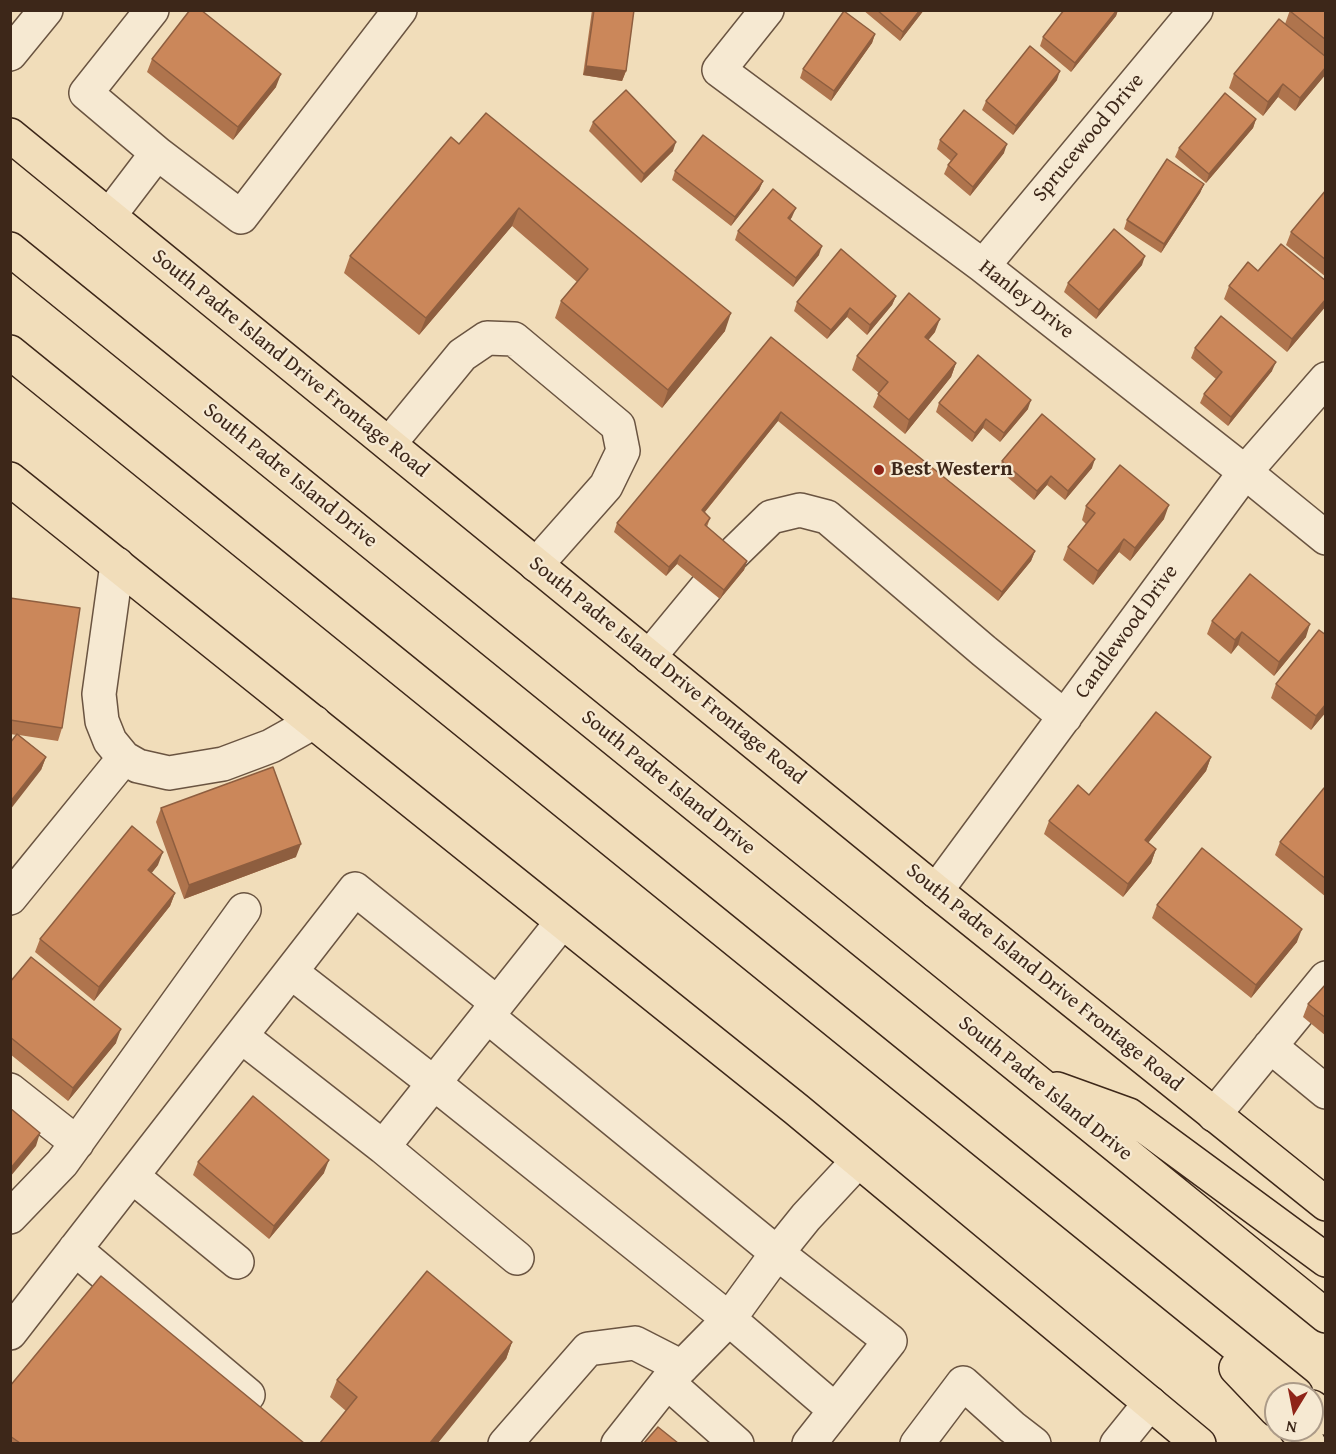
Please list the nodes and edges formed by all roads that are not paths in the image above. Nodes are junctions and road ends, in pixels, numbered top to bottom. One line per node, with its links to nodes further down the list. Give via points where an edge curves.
1 (152, 10): 8 (street, via 86,93)
2 (767, 10): 11 (street, Hanley Drive, via 719,70)
3 (1196, 10): 11 (street, Sprucewood Drive)
4 (394, 13): 8 (street, via 241,217)
5 (29, 17): 6 (street)
6 (10, 54)
7 (10, 135): 9 (main road, South Padre Island Drive Frontage Road)
8 (157, 153): 9 (street)
9 (109, 216): 14 (main road, South Padre Island Drive Frontage Road)
10 (10, 249): 35 (main road, South Padre Island Drive)
11 (983, 266): 15 (street, Hanley Drive)
12 (10, 352): 48 (main road)
13 (1326, 379): 15 (street, Candlewood Drive)
14 (389, 444): 20 (main road, South Padre Island Drive Frontage Road); 20 (street, via 462,355 487,338 514,339 618,426 623,451 606,486)
15 (1245, 472): 17 (street, Hanley Drive); 23 (street, Candlewood Drive)
16 (10, 479): 19 (main road)
17 (1326, 538)
18 (729, 558): 23 (street, via 771,517 800,510 827,518)
19 (117, 564): 24 (main road); 25 (street, via 99,694 102,721 110,741)
20 (536, 565): 22 (main road, South Padre Island Drive Frontage Road)
21 (706, 588): 22 (street)
22 (649, 657): 26 (main road, South Padre Island Drive Frontage Road)
23 (1065, 717): 26 (street, Candlewood Drive)
24 (314, 722): 25 (street, via 271,746 223,764 169,773 138,766); 29 (main road)
25 (124, 758): 27 (street)
26 (936, 891): 39 (main road, South Padre Island Drive Frontage Road)
27 (10, 898)
28 (244, 910): 40 (street)
29 (562, 922): 32 (street); 42 (main road)
30 (291, 972): 32 (street, via 355,889); 33 (street); 36 (street)
31 (1326, 978): 34 (street)
32 (492, 1009): 36 (street); 47 (street)
33 (241, 1036): 41 (street); 43 (street)
34 (1270, 1046): 38 (street); 39 (street)
35 (1036, 1082): 50 (main road, via 1129,1114); 52 (main road, South Padre Island Drive)
36 (435, 1084): 41 (street); 53 (street)
37 (10, 1090): 40 (street)
38 (1326, 1092)
39 (1214, 1115): 44 (main road, South Padre Island Drive Frontage Road)
40 (77, 1143): 45 (street, via 63,1163)
41 (383, 1147): 49 (street)
42 (858, 1161): 47 (street); 59 (main road)
43 (132, 1176): 46 (street); 51 (street)
44 (1324, 1199)
45 (10, 1217)
46 (75, 1250): 54 (street); 57 (street)
47 (777, 1253): 53 (street); 60 (street, via 890,1341)
48 (1128, 1257): 56 (main road); 58 (main road)
49 (517, 1258)
50 (1326, 1260)
51 (237, 1262)
52 (1326, 1316)
53 (729, 1319): 55 (street); 60 (street)
54 (10, 1332)
55 (675, 1374): 62 (street, via 635,1343 588,1348); 63 (street); 64 (street)
56 (1281, 1382)
57 (248, 1395)
58 (1264, 1398)
59 (1150, 1403): 67 (street); 68 (main road)
60 (835, 1410): 65 (street)
61 (1015, 1438): 66 (street, via 963,1383)
62 (505, 1443)
63 (618, 1443)
64 (737, 1443)
65 (809, 1443)
66 (917, 1443)
67 (1117, 1443)
68 (1199, 1443)

